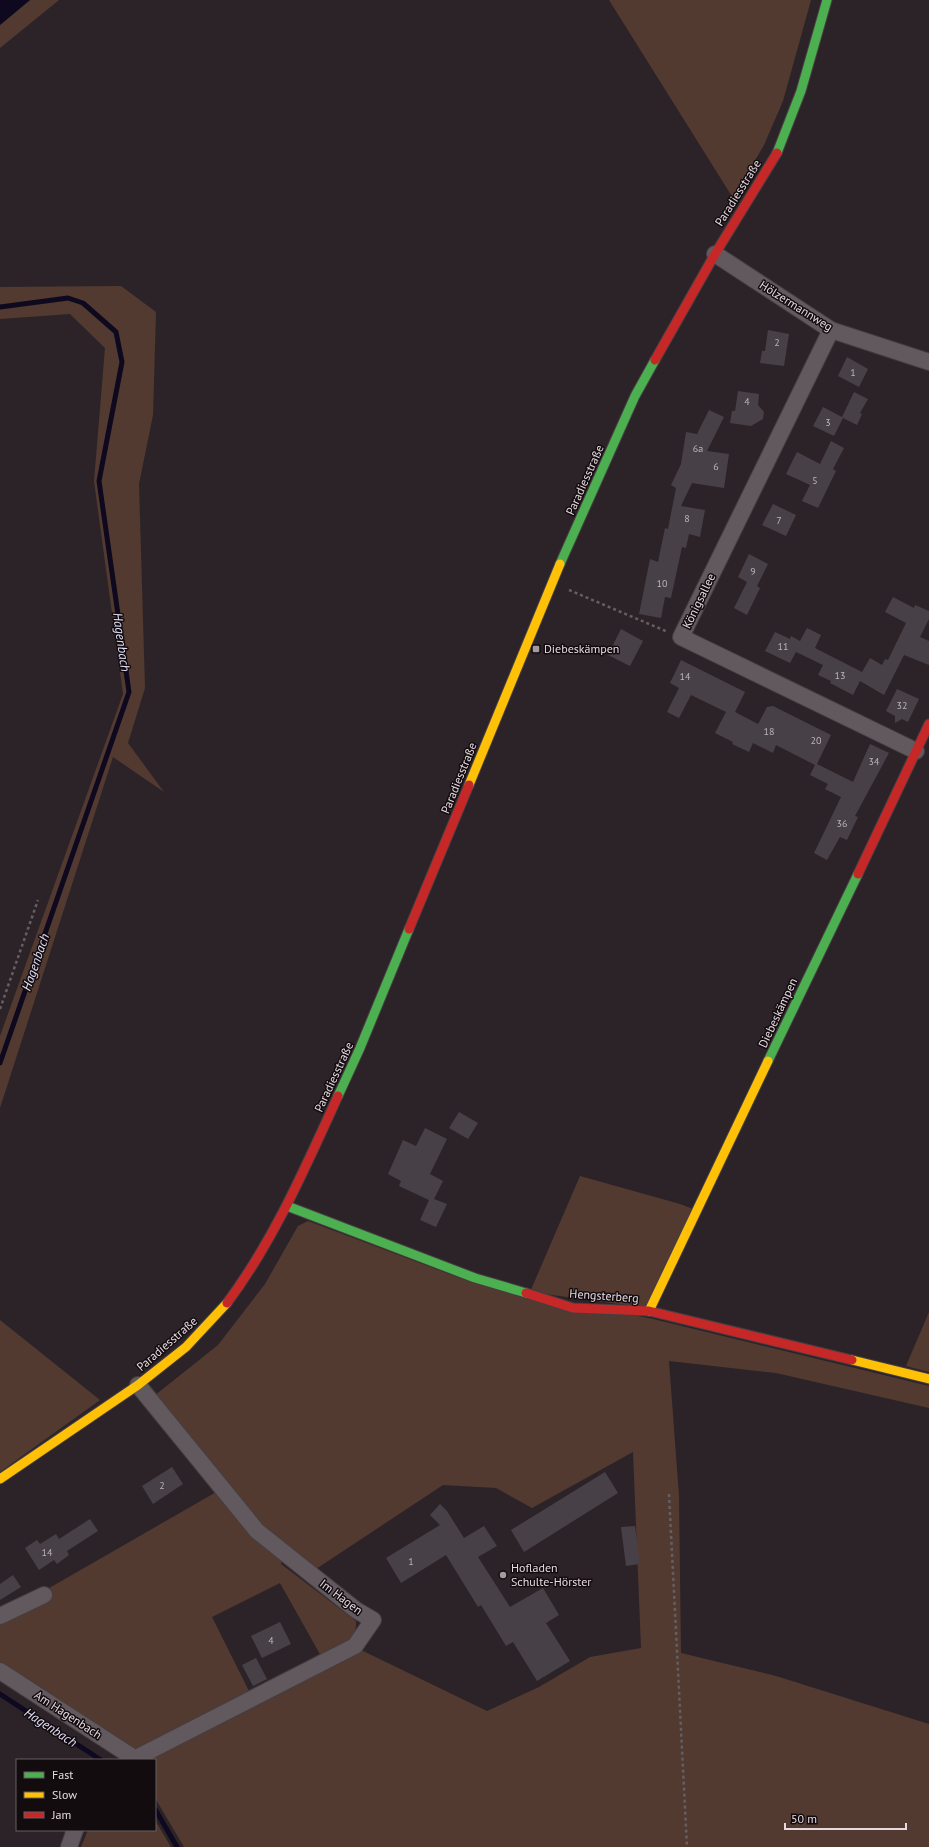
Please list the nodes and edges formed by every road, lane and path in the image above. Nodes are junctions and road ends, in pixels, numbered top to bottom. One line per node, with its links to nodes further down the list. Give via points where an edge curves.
1 (827, 0): 2 (main road, Paradiesstraße, via 801,91 777,153)
2 (715, 254): 3 (street, Hölzermannweg); 5 (main road, Paradiesstraße, via 635,396)
3 (831, 330): 4 (street, Hölzermannweg); 6 (street, Königsallee)
4 (929, 362)
5 (552, 583): 6 (path); 11 (main road, Paradiesstraße, via 360,1048)
6 (681, 637): 8 (street, Königsallee)
7 (929, 724): 8 (main road, Diebeskämpen)
8 (916, 751): 12 (main road, Diebeskämpen)
9 (38, 900): 10 (path)
10 (0, 1009)
11 (287, 1206): 12 (main road, Hengsterberg, via 475,1278 573,1308); 14 (main road, Paradiesstraße, via 248,1275 219,1313 186,1347)
12 (649, 1311): 13 (main road, Hengsterberg)
13 (929, 1379)
14 (138, 1385): 15 (main road, Paradiesstraße); 20 (street, Im Hagen, via 257,1531 356,1610 373,1620 355,1646)
15 (0, 1479)
16 (669, 1494): 23 (path)
17 (44, 1594): 18 (street)
18 (0, 1616)
19 (0, 1671): 20 (street, Am Hagenbach)
20 (133, 1759)
21 (75, 1831): 22 (street)
22 (69, 1847)
23 (687, 1847)

